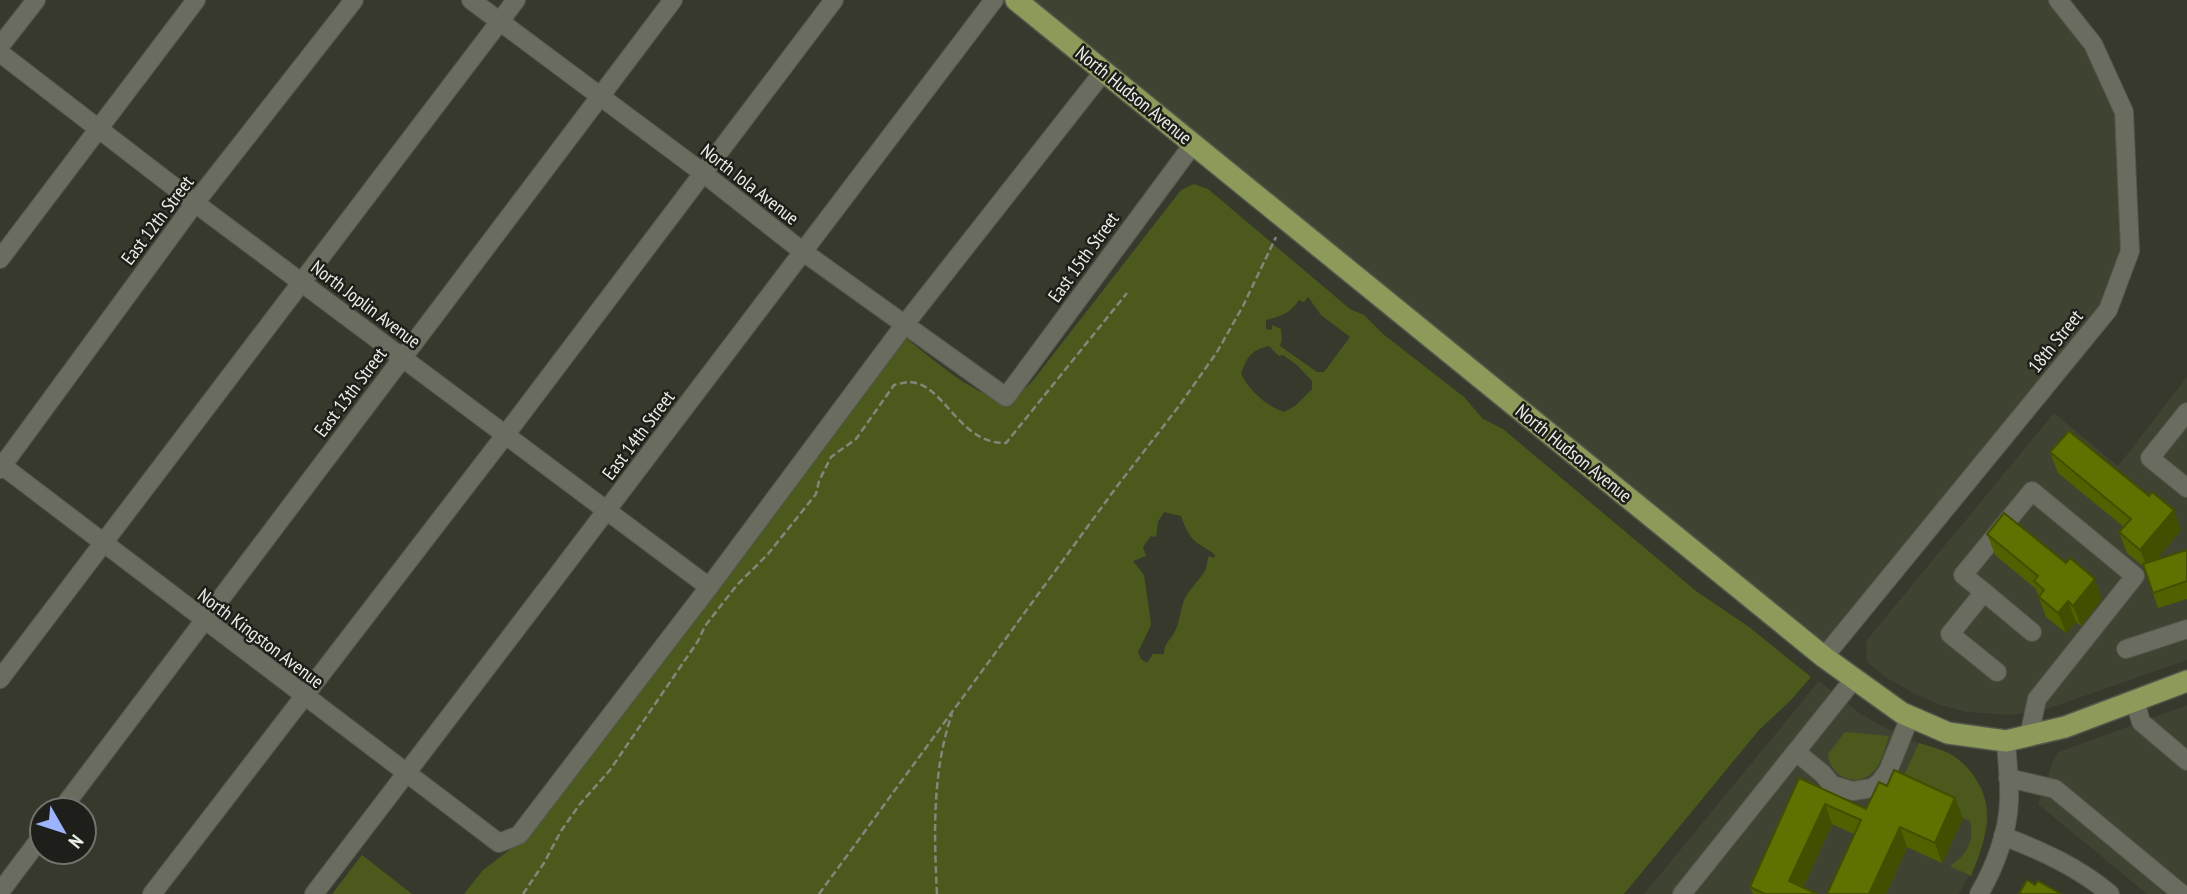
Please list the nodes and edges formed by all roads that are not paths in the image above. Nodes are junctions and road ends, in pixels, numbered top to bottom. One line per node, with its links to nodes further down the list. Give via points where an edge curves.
1 (36, 0): 12 (street)
2 (196, 0): 16 (street)
3 (354, 0): 19 (street, East 12th Street)
4 (471, 0): 11 (street, North Iola Avenue)
5 (516, 0): 11 (street)
6 (673, 0): 15 (street, East 13th Street)
7 (834, 0): 18 (street)
8 (994, 0): 20 (street, East 14th Street)
9 (1016, 0): 14 (main road, North Hudson Avenue)
10 (2058, 0): 38 (street, 18th Street, via 2093,44 2124,112 2130,251 2108,310)
11 (500, 22): 15 (street, North Iola Avenue); 22 (street)
12 (0, 46)
13 (0, 53): 16 (street, North Joplin Avenue)
14 (1104, 71): 17 (main road, North Hudson Avenue); 23 (street)
15 (600, 97): 18 (street, North Iola Avenue); 24 (street, East 13th Street)
16 (98, 129): 19 (street, North Joplin Avenue); 21 (street)
17 (1194, 143): 25 (street, East 15th Street); 38 (main road, North Hudson Avenue)
18 (703, 173): 20 (street, North Iola Avenue); 27 (street)
19 (195, 203): 22 (street, North Joplin Avenue); 28 (street, East 12th Street)
20 (802, 251): 23 (street, North Iola Avenue); 30 (street, East 14th Street)
21 (0, 259)
22 (300, 281): 24 (street, North Joplin Avenue); 31 (street)
23 (905, 324): 25 (street, North Iola Avenue); 32 (street)
24 (403, 357): 27 (street, North Joplin Avenue); 34 (street, East 13th Street)
25 (1006, 397)
26 (2187, 412): 29 (street, via 2150,458)
27 (506, 434): 30 (street, North Joplin Avenue); 43 (street)
28 (1, 466): 31 (street, North Kingston Avenue)
29 (2187, 488)
30 (608, 511): 32 (street, North Joplin Avenue); 50 (street, East 14th Street)
31 (103, 544): 34 (street, North Kingston Avenue); 40 (street)
32 (709, 587): 50 (street, North Kingston Avenue, via 519,835 499,843)
33 (1984, 592): 36 (street); 39 (street, via 1950,634); 46 (street, via 1963,575 2032,491 2135,576 2037,699)
34 (204, 621): 43 (street, North Kingston Avenue); 52 (street, East 13th Street)
35 (2187, 629): 37 (street)
36 (2032, 632)
37 (2126, 649)
38 (1824, 657): 41 (main road, North Hudson Avenue)
39 (1997, 672)
40 (0, 678)
41 (1854, 679): 45 (main road, North Hudson Avenue); 48 (street)
42 (2187, 681): 44 (main road, North Hudson Avenue)
43 (304, 696): 50 (street, North Kingston Avenue); 56 (street)
44 (2135, 701): 46 (main road, North Hudson Avenue); 49 (street, via 2141,722)
45 (1910, 717): 47 (main road, North Hudson Avenue, via 1948,733); 48 (street, via 1888,771 1872,788 1853,791 1832,785)
46 (2029, 736): 47 (main road, North Hudson Avenue)
47 (2006, 741): 51 (street)
48 (1796, 752): 58 (street)
49 (2187, 761)
50 (406, 774): 57 (street, East 14th Street)
51 (2008, 778): 53 (street, via 2010,802); 61 (street, via 2055,789)
52 (72, 796)
53 (2003, 835): 59 (street); 60 (street, via 2076,869)
54 (28, 855): 55 (street)
55 (0, 892)
56 (152, 894)
57 (314, 894)
58 (1682, 894)
59 (1979, 894)
60 (2110, 894)
61 (2182, 894)

